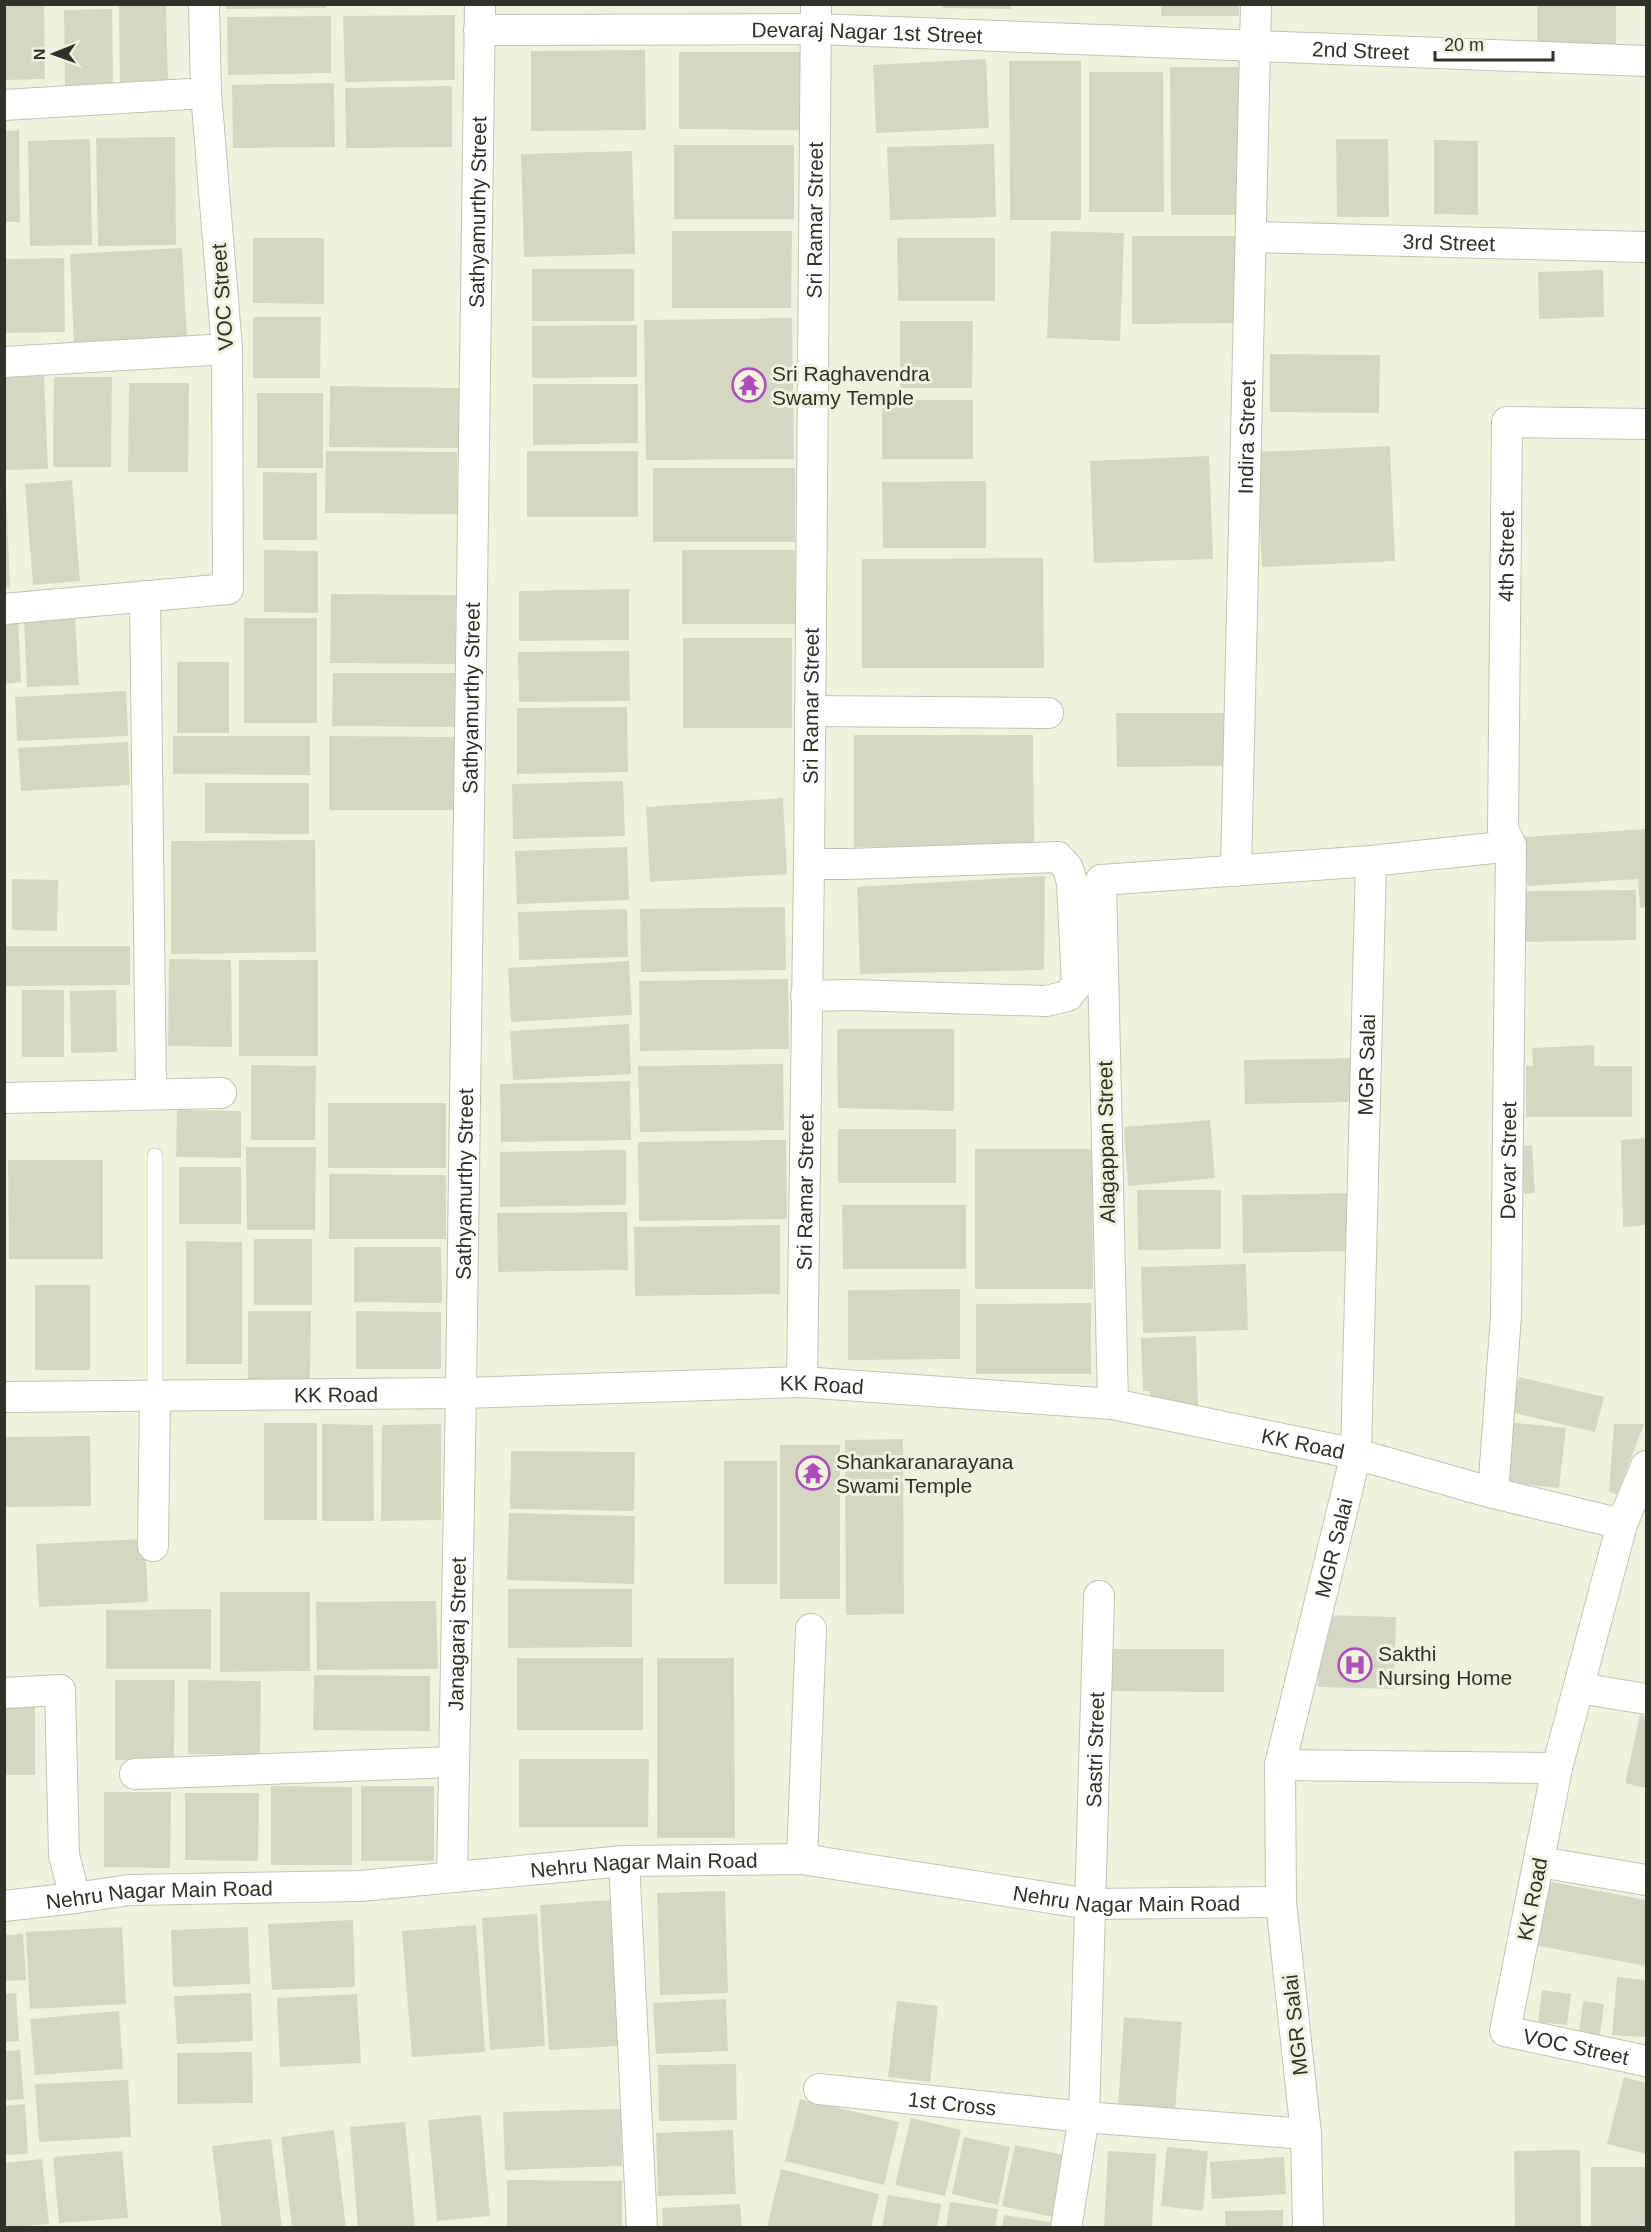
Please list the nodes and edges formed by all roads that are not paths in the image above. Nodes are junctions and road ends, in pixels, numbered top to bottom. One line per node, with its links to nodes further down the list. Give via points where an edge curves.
1 (204, 4): 7 (street, VOC Street)
2 (1256, 4): 5 (street, Indira Street)
3 (480, 17): 4 (street, Devaraj Nagar 1st Street); 28 (street, Sathyamurthy Street)
4 (816, 17): 5 (street, Devaraj Nagar 1st Street); 16 (street, Sri Ramar Street)
5 (1256, 47): 6 (street, 2nd Street); 9 (street, Indira Street)
6 (1647, 61)
7 (206, 93): 8 (street); 11 (street, VOC Street)
8 (4, 105)
9 (1251, 237): 10 (street, 3rd Street); 21 (street, Indira Street)
10 (1647, 247)
11 (226, 349): 12 (street); 14 (street, VOC Street, via 228,589)
12 (4, 362)
13 (1647, 424): 18 (street, 4th Street, via 1507,422)
14 (145, 596): 15 (street); 24 (street)
15 (4, 609)
16 (810, 711): 17 (street); 20 (street, Sri Ramar Street)
17 (1048, 713)
18 (1507, 838): 19 (street); 34 (street, Devar Street, via 1506,1316)
19 (1371, 861): 21 (street); 32 (street, MGR Salai)
20 (809, 864): 22 (street, Sri Ramar Street); 22 (street, via 1058,857 1068,868 1072,883 1077,984 1068,996 1046,1001)
21 (1236, 871): 31 (street, Alagappan Street, via 1101,880)
22 (806, 996): 27 (street, Sri Ramar Street)
23 (221, 1093): 24 (street)
24 (152, 1094): 25 (street)
25 (4, 1098)
26 (155, 1156): 29 (lane)
27 (802, 1382): 28 (street, KK Road); 31 (street, KK Road)
28 (461, 1392): 29 (street, KK Road); 42 (street, Janagaraj Street)
29 (155, 1396): 30 (street, KK Road); 36 (street)
30 (4, 1397)
31 (1113, 1404): 32 (street, KK Road)
32 (1356, 1454): 34 (street, KK Road); 43 (street, MGR Salai)
33 (1647, 1466): 35 (street, KK Road)
34 (1493, 1494): 35 (street, KK Road)
35 (1622, 1524): 39 (street, KK Road)
36 (153, 1546)
37 (1099, 1596): 53 (street, Sastri Street)
38 (811, 1629): 46 (street)
39 (1579, 1688): 41 (street); 44 (street, KK Road)
40 (4, 1694): 51 (street, via 60,1690 64,1855)
41 (1647, 1699)
42 (454, 1762): 45 (street); 49 (street, Janagaraj Street)
43 (1280, 1765): 44 (street); 52 (street, MGR Salai)
44 (1557, 1768): 48 (street, KK Road)
45 (135, 1774)
46 (802, 1859): 47 (street, Nehru Nagar Main Road); 53 (street, Nehru Nagar Main Road)
47 (624, 1861): 49 (street, Nehru Nagar Main Road); 60 (street)
48 (1540, 1862): 50 (street); 55 (street, KK Road)
49 (452, 1877): 51 (street, Nehru Nagar Main Road, via 360,1886 129,1890)
50 (1647, 1880)
51 (75, 1898): 54 (street, Nehru Nagar Main Road)
52 (1281, 1902): 53 (street, Nehru Nagar Main Road); 59 (street, MGR Salai)
53 (1089, 1904): 58 (street, Sastri Street)
54 (4, 1906)
55 (1505, 2031): 56 (street, VOC Street)
56 (1647, 2061)
57 (819, 2089): 58 (street, 1st Cross)
58 (1084, 2117): 59 (street, 1st Cross); 61 (street, Sastri Street)
59 (1306, 2134): 62 (street, MGR Salai)
60 (642, 2228)
61 (1066, 2228)
62 (1308, 2228)

